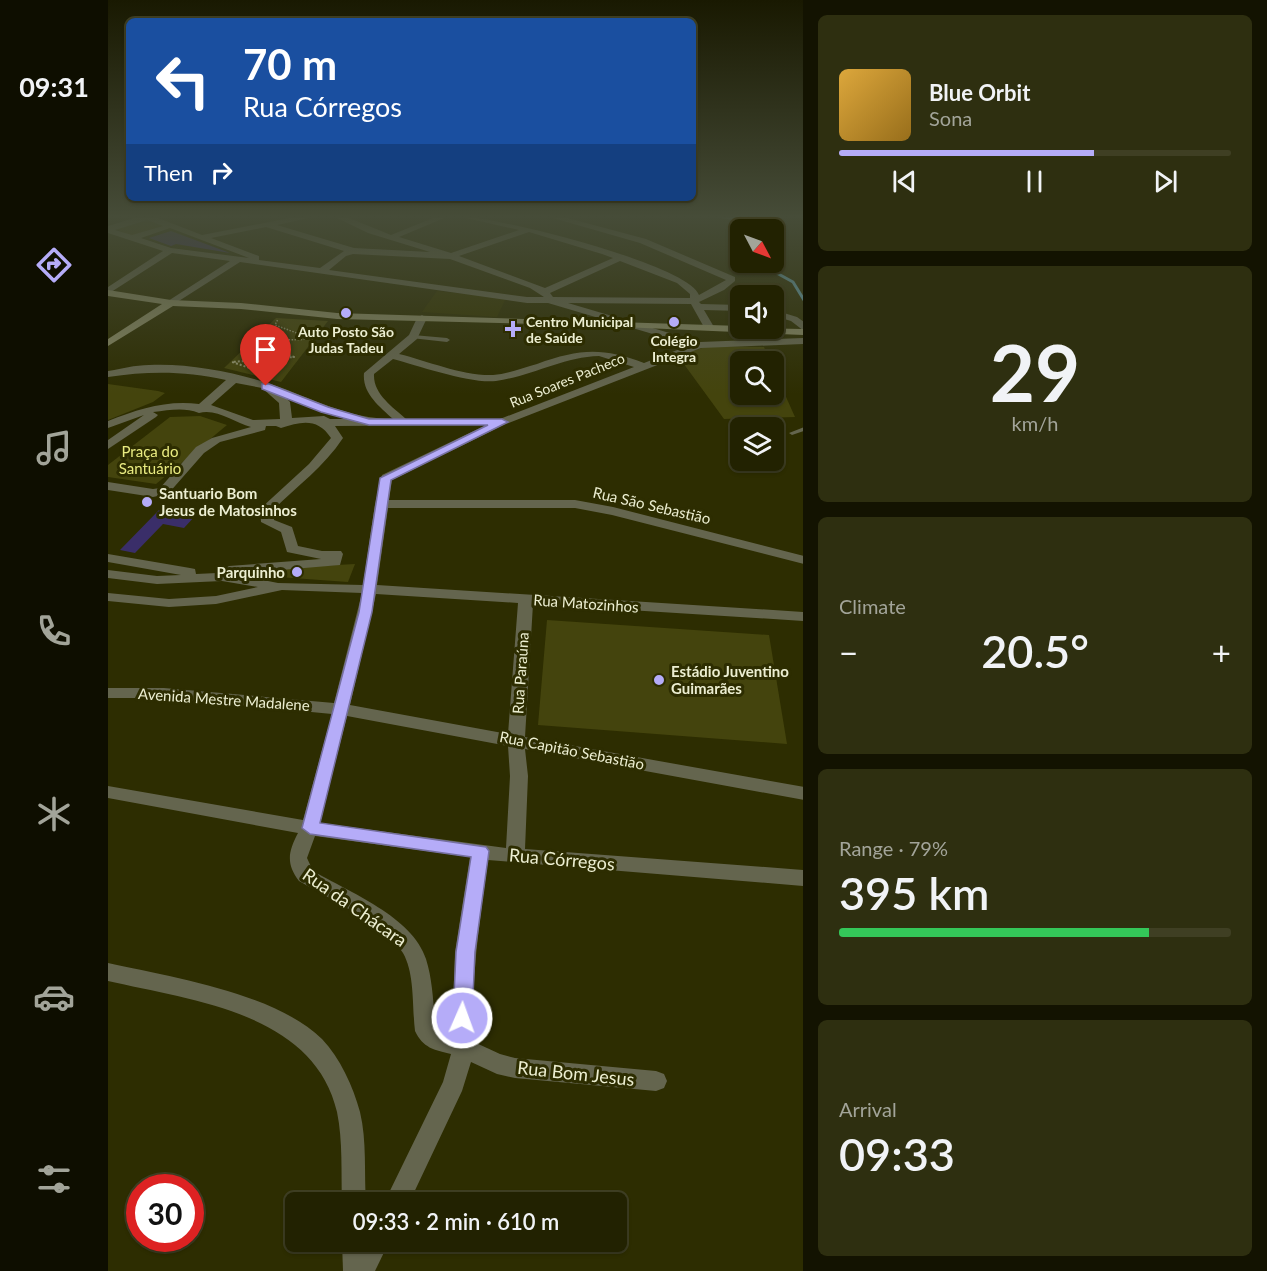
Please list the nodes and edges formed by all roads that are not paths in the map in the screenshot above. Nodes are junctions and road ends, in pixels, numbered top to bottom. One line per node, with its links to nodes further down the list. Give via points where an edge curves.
1 (133, 275): 8 (street)
2 (215, 275): 11 (street)
3 (345, 275): 10 (street)
4 (501, 275): 9 (street)
5 (581, 275): 9 (street)
6 (665, 275): 12 (street, via 695,293)
7 (723, 275): 12 (street, via 732,279)
8 (108, 292): 11 (main road)
9 (544, 292): 10 (street)
10 (550, 301): 12 (street); 16 (street)
11 (171, 303): 15 (main road); 23 (main road)
12 (696, 304): 13 (street); 17 (street)
13 (730, 307)
14 (784, 316): 18 (street)
15 (422, 318): 16 (main road); 20 (street)
16 (636, 324): 17 (main road); 24 (street)
17 (710, 327): 19 (main road)
18 (803, 329)
19 (803, 330)
20 (413, 337): 21 (lane); 25 (street)
21 (447, 340)
22 (803, 341): 24 (street, Rua Soares Pacheco)
23 (108, 343)
24 (700, 345): 26 (street, Rua Soares Pacheco)
25 (390, 355): 26 (street, via 494,378 592,351 621,356); 32 (street, via 369,373 368,379 375,393)
26 (641, 366): 33 (street, Rua Soares Pacheco)
27 (108, 374): 28 (street, via 149,368 204,372)
28 (234, 379): 29 (street); 30 (street)
29 (266, 386): 31 (street, via 325,410); 35 (street, via 284,402 286,419)
30 (201, 409): 35 (street, via 216,409 252,424); 36 (street, via 182,405 150,409); 38 (street, via 225,417); 40 (street, via 150,416)
31 (369, 422): 32 (street); 34 (street)
32 (403, 422): 33 (street)
33 (502, 422): 41 (street, Rua Soares Pacheco)
34 (327, 423): 35 (street, via 324,418); 47 (street, via 337,438 325,458 266,509 268,522 286,530 292,549 336,554 335,562 229,570)
35 (282, 424): 38 (street)
36 (108, 425)
37 (803, 429): 39 (lane)
38 (242, 432): 42 (street, via 216,440 201,450 164,491)
39 (792, 433)
40 (108, 445)
41 (386, 478): 43 (street, Rua da Chácara)
42 (108, 486)
43 (381, 504): 45 (street, Rua São Sebastião, via 575,504); 49 (street, Rua da Chácara)
44 (108, 558): 47 (street)
45 (803, 560)
46 (108, 574): 47 (street, via 157,580)
47 (221, 576): 48 (street)
48 (282, 586): 49 (street, Rua Matozinhos); 50 (street, via 216,600 170,603)
49 (369, 589): 51 (street, Rua Matozinhos); 54 (street, Rua da Chácara)
50 (108, 597)
51 (526, 599): 52 (street, Rua Matozinhos); 55 (street, Rua Paraúna)
52 (803, 617)
53 (108, 693): 54 (street, Avenida Mestre Madalene, via 164,693)
54 (341, 709): 55 (street, Rua Capitão Sebastião); 58 (street, Rua da Chácara)
55 (516, 740): 57 (street, Rua Capitão Sebastião); 60 (street, Rua Paraúna, via 519,776)
56 (108, 792): 58 (street, Rua Córregos)
57 (803, 794)
58 (310, 828): 59 (street, Rua Córregos); 63 (street, Rua da Chácara, via 296,859 298,868 397,932 412,946 426,1031 432,1040)
59 (480, 851): 60 (street, Rua Córregos); 63 (street, via 465,952)
60 (515, 856): 61 (street, Rua Córregos)
61 (803, 878)
62 (108, 972): 65 (street, via 226,1001 280,1023 309,1041 335,1076 348,1112)
63 (464, 1048): 64 (street, Rua Bom Jesus, via 515,1068); 66 (street, via 454,1084)
64 (656, 1081)
65 (353, 1192)
66 (401, 1192)
67 (355, 1252): 69 (street)
68 (371, 1252): 70 (street)
69 (356, 1271)
70 (362, 1271)

